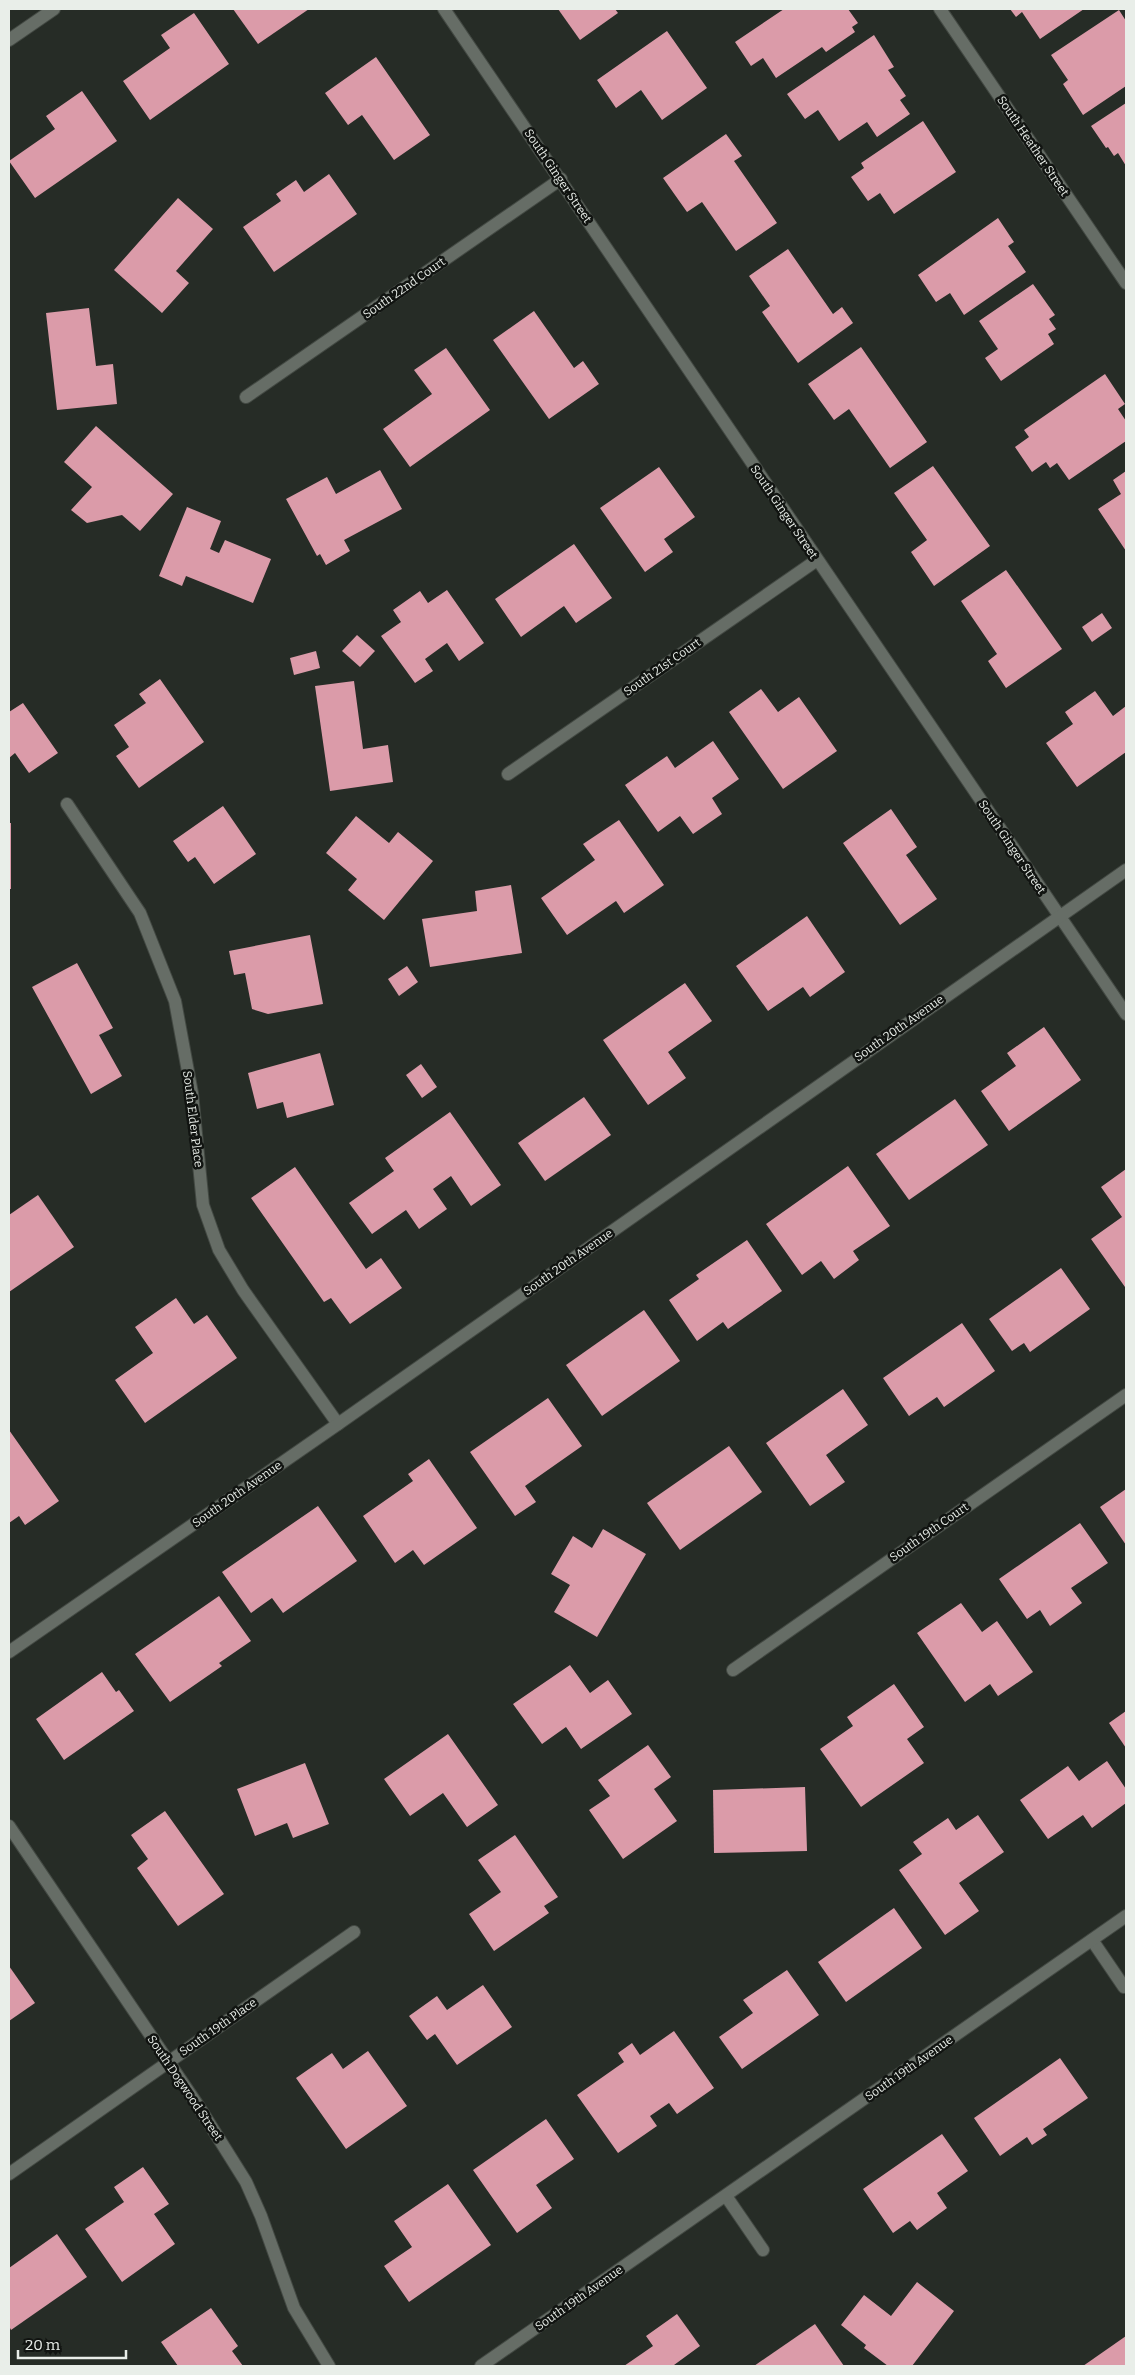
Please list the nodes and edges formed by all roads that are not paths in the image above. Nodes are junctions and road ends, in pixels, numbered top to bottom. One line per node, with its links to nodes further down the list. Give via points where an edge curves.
1 (54, 9): 4 (street)
2 (444, 9): 5 (street, South Ginger Street)
3 (940, 9): 6 (street, South Heather Street)
4 (9, 40)
5 (561, 179): 7 (street, South 22nd Court); 8 (street, South Ginger Street)
6 (1126, 283)
7 (246, 397)
8 (817, 560): 9 (street, South 21st Court); 12 (street, South Ginger Street)
9 (508, 774)
10 (67, 804): 15 (street, South Elder Place, via 140,913 175,1001 192,1093 204,1205 219,1250 243,1290)
11 (1126, 870): 12 (street, South 20th Avenue)
12 (1059, 915): 13 (street, South Ginger Street); 15 (street, South 20th Avenue)
13 (1126, 1014)
14 (1126, 1395): 17 (street, South 19th Court)
15 (338, 1424): 16 (street, South 20th Avenue)
16 (9, 1652)
17 (733, 1670)
18 (9, 1826): 23 (street, South Dogwood Street)
19 (1126, 1916): 21 (street, South 19th Avenue)
20 (354, 1932): 23 (street, South 19th Place)
21 (1092, 1940): 22 (street); 25 (street, South 19th Avenue)
22 (1124, 1987)
23 (168, 2062): 24 (street, South 19th Place); 27 (street, South Dogwood Street, via 246,2182 294,2308)
24 (9, 2174)
25 (726, 2196): 26 (street); 28 (street, South 19th Avenue)
26 (763, 2250)
27 (329, 2366)
28 (481, 2366)

